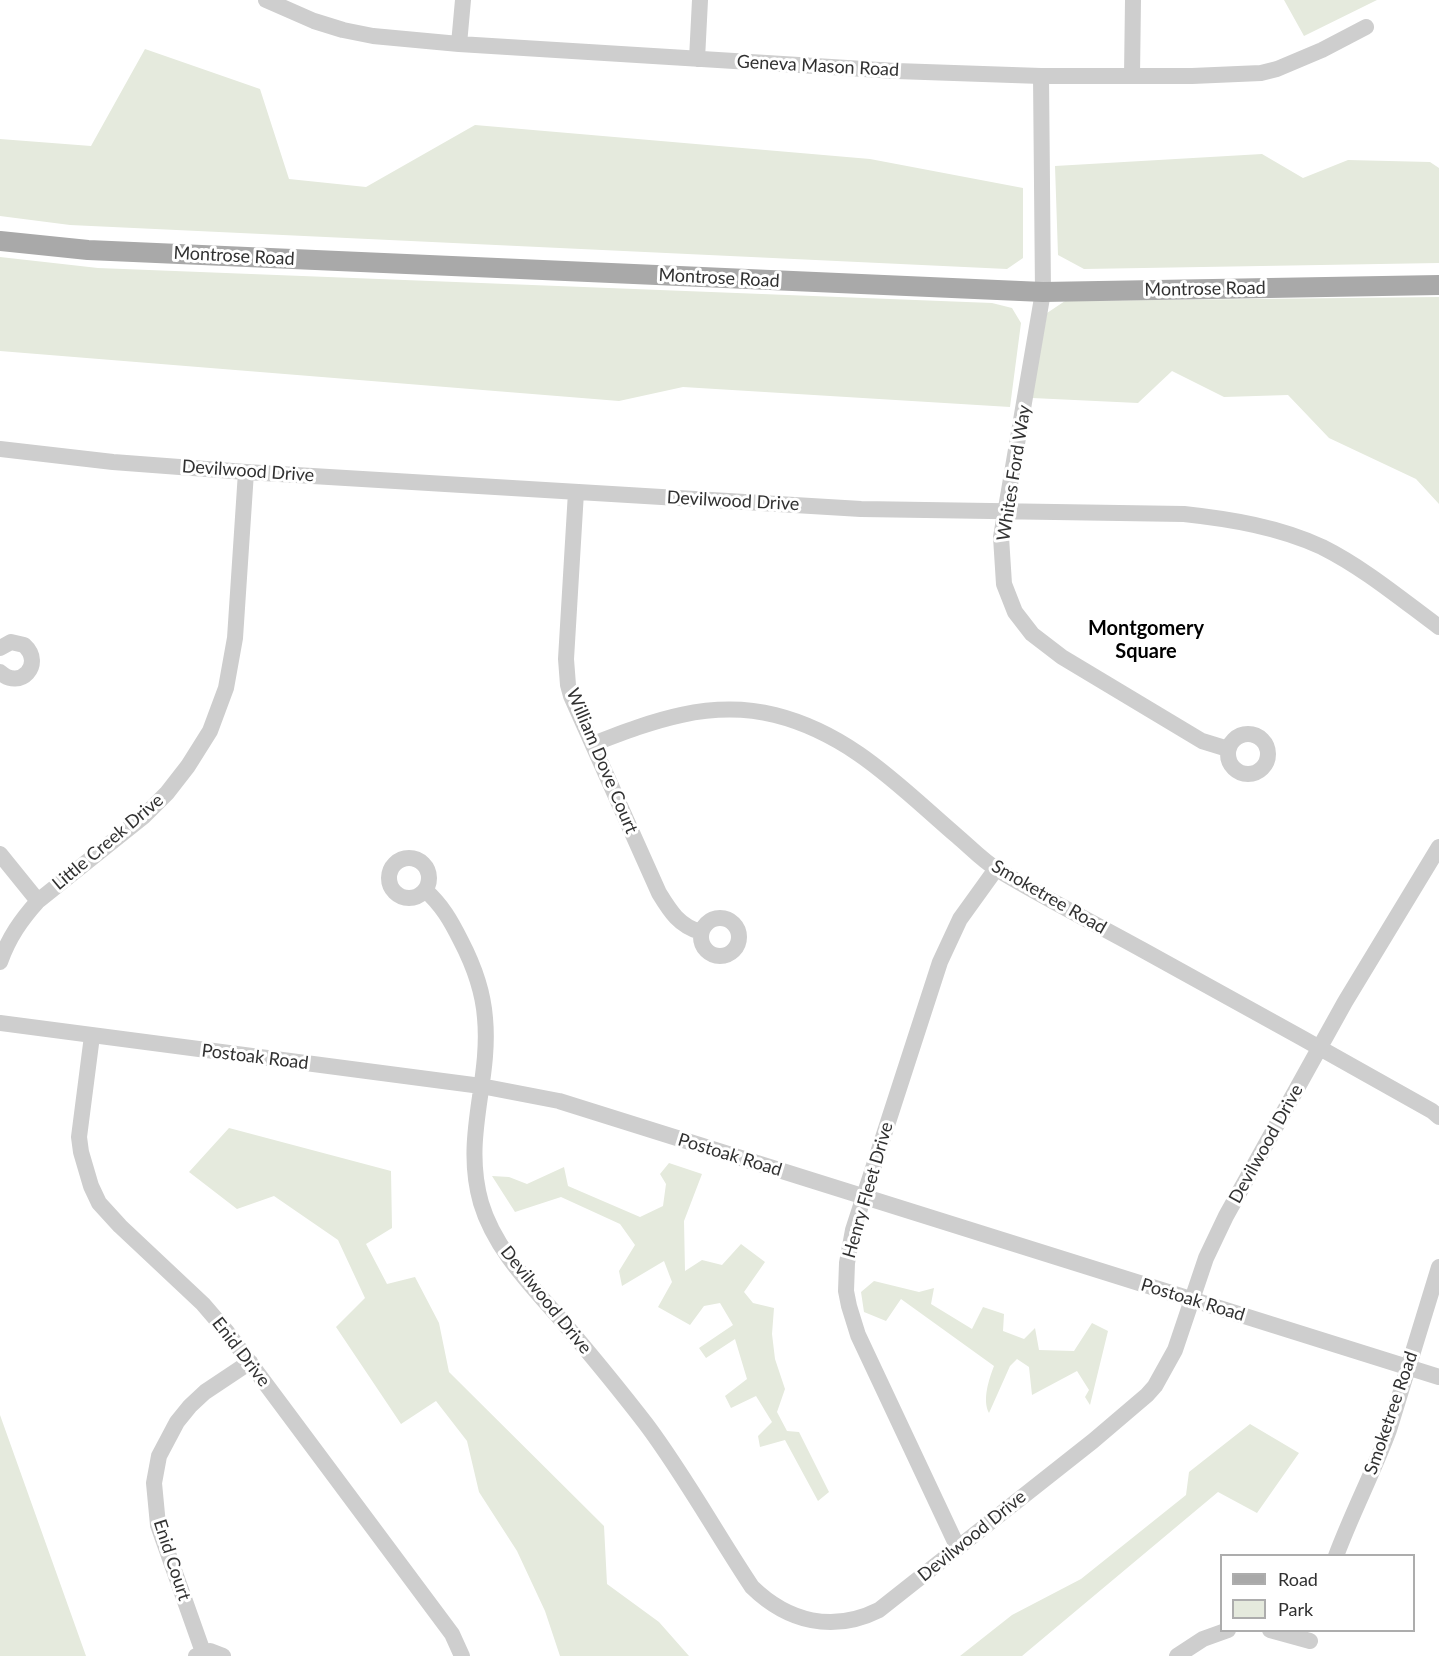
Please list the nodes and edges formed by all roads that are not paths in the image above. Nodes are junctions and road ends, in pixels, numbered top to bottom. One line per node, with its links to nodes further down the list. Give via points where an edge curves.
1 (267, 0): 6 (street, Geneva Mason Road, via 343,30)
2 (463, 0): 6 (street)
3 (700, 0): 7 (street)
4 (1133, 0): 9 (street)
5 (1366, 27): 9 (street, Geneva Mason Road, via 1313,54 1261,73)
6 (459, 44): 7 (street, Geneva Mason Road)
7 (697, 59): 8 (street, Geneva Mason Road)
8 (1041, 76): 9 (street, Geneva Mason Road); 12 (street, Whites Ford Way)
9 (1132, 76)
10 (0, 241): 12 (main road, Montrose Road, via 100,250)
11 (1439, 285): 12 (main road, Montrose Road)
12 (1043, 292): 16 (street, Whites Ford Way)
13 (0, 449): 14 (street, Devilwood Drive)
14 (246, 472): 15 (street, Devilwood Drive); 26 (street, Little Creek Drive, via 236,638 226,688 210,731 167,793 143,817)
15 (576, 492): 16 (street, Devilwood Drive, via 861,509); 20 (street, William Dove Court, via 566,659 571,696)
16 (1006, 511): 17 (street, Devilwood Drive, via 1184,514 1256,525 1320,546); 21 (street, Whites Ford Way, via 1001,537 1004,584 1015,612 1032,634 1062,657 1202,741)
17 (1439, 627)
18 (0, 648): 19 (street, via 11,642 24,645 32,661 23,677 10,678)
19 (0, 672)
20 (593, 744): 24 (street, Smoketree Road, via 661,718 692,711 756,711 801,723 858,752); 27 (street, William Dove Court, via 670,912 681,923)
21 (1228, 749)
22 (1439, 847): 31 (street, Devilwood Drive)
23 (0, 854): 26 (street)
24 (996, 869): 31 (street, Smoketree Road); 34 (street, Henry Fleet Drive, via 960,919 940,962)
25 (425, 890): 32 (street, Devilwood Drive, via 447,914 479,981 486,1020)
26 (38, 901): 28 (street, Little Creek Drive, via 12,933)
27 (701, 932)
28 (0, 962)
29 (0, 1023): 30 (street, Postoak Road)
30 (92, 1036): 32 (street, Postoak Road); 37 (street, Enid Drive, via 79,1137 84,1167 99,1203 202,1304)
31 (1320, 1048): 33 (street, Smoketree Road); 36 (street, Devilwood Drive, via 1226,1216)
32 (481, 1086): 34 (street, Postoak Road, via 559,1101); 40 (street, Devilwood Drive, via 474,1166 482,1204 497,1239 646,1424 752,1587 766,1601 810,1620 839,1622 866,1617)
33 (1439, 1117)
34 (864, 1197): 36 (street, Postoak Road); 40 (street, Henry Fleet Drive, via 850,1242 846,1277 849,1306 858,1335)
35 (1439, 1268): 38 (street, Smoketree Road)
36 (1192, 1300): 38 (street, Postoak Road); 40 (street, Devilwood Drive, via 1170,1362 1147,1395)
37 (250, 1362): 45 (street, Enid Court, via 206,1392 177,1422 159,1456 154,1483 158,1525); 47 (street, Enid Drive, via 452,1634)
38 (1408, 1368): 39 (street, Postoak Road); 41 (street, Smoketree Road, via 1379,1455)
39 (1439, 1377)
40 (958, 1548)
41 (1337, 1554)
42 (1222, 1632): 48 (street)
43 (1277, 1632): 44 (street)
44 (1311, 1642)
45 (200, 1654): 46 (street, Enid Court, via 216,1652)
46 (223, 1656)
47 (462, 1656)
48 (1177, 1656)

